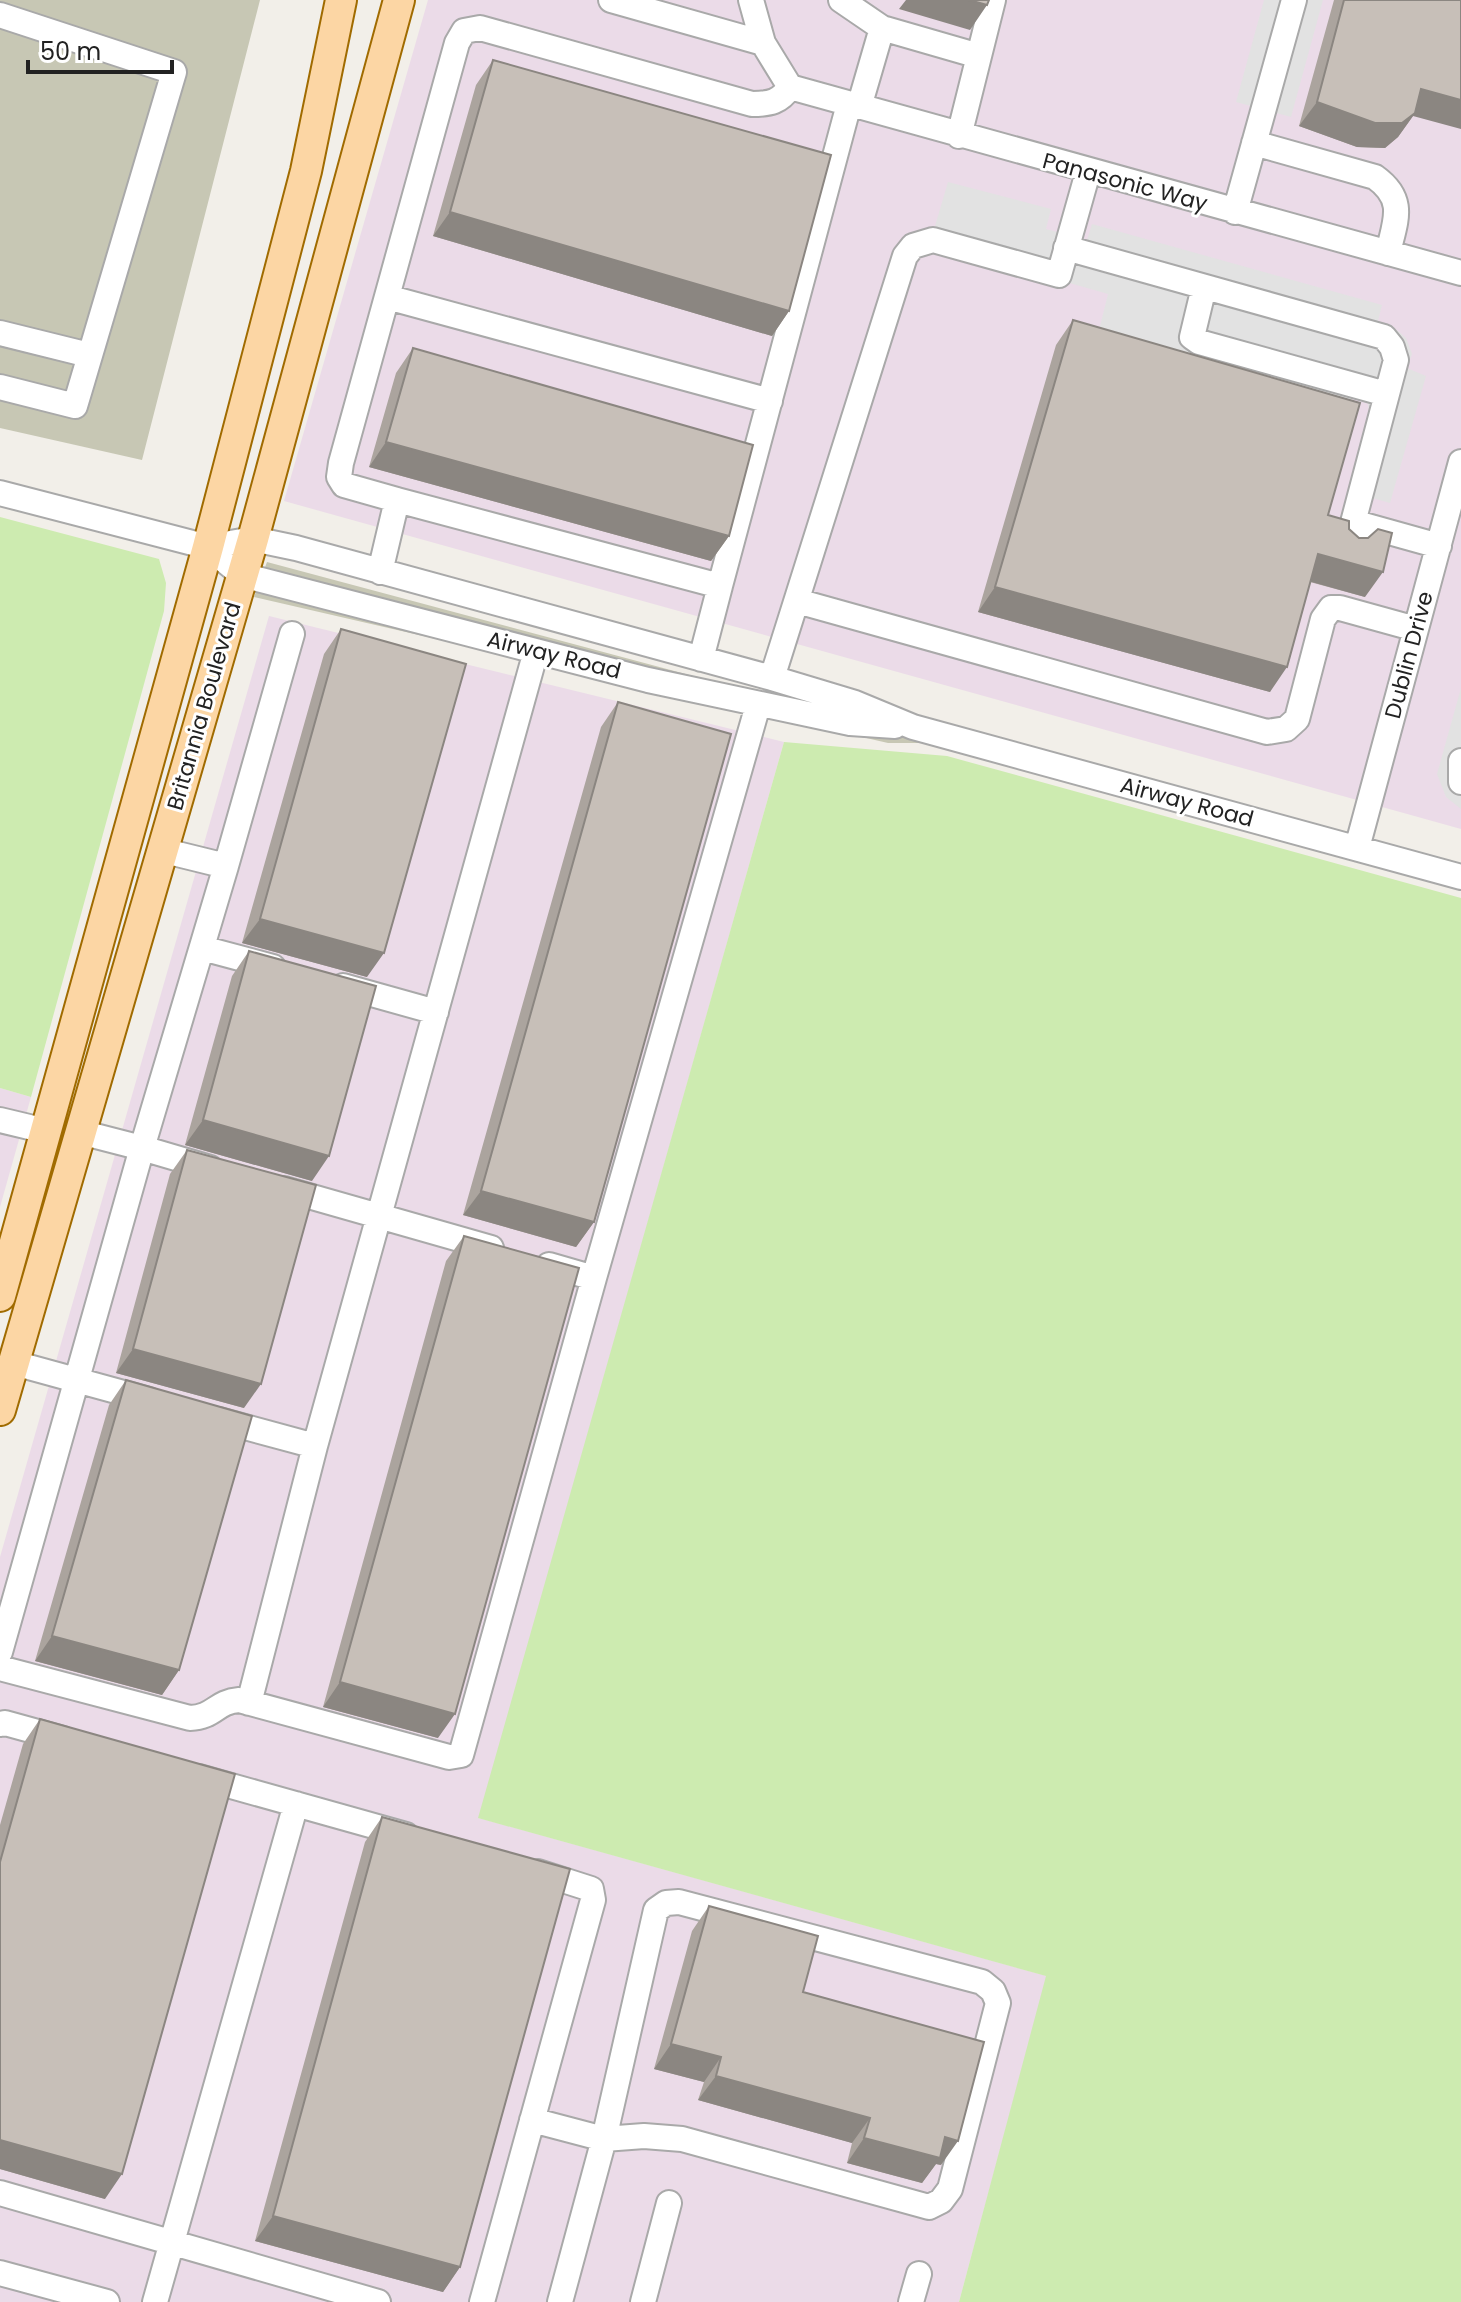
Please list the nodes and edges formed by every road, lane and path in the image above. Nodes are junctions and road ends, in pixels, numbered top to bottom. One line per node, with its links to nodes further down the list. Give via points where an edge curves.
1 (341, 0): 34 (main road, Britannia Boulevard, via 306,171)
2 (399, 0): 32 (main road, Britannia Boulevard)
3 (611, 0): 10 (street)
4 (751, 0): 10 (street)
5 (841, 0): 9 (street)
6 (993, 0): 11 (street)
7 (1294, 0): 15 (street)
8 (0, 15): 24 (street, via 174,72)
9 (882, 28): 11 (street); 13 (street)
10 (763, 43): 12 (street)
11 (979, 56): 14 (street)
12 (790, 87): 13 (street, Panasonic Way); 22 (street, via 783,98 752,104 480,28 464,31)
13 (854, 105): 14 (street, Panasonic Way); 27 (street)
14 (959, 136): 16 (street, Panasonic Way)
15 (1254, 143): 17 (street); 19 (street, via 1375,177 1388,187 1397,209)
16 (1088, 172): 17 (street, Panasonic Way); 18 (street)
17 (1235, 212): 19 (street, Panasonic Way)
18 (1066, 248): 21 (street); 39 (street, via 1059,275 933,240 913,246 905,256)
19 (1388, 253): 20 (street, Panasonic Way)
20 (1461, 273)
21 (1204, 287): 26 (street, via 1384,337 1396,360); 26 (street, via 1192,337 1199,342)
22 (387, 297): 27 (street); 30 (street, via 339,477 344,485)
23 (0, 333): 24 (street)
24 (89, 355): 25 (street, via 75,406)
25 (0, 387)
26 (1386, 394): 31 (street)
27 (770, 401): 38 (street)
28 (1461, 462): 33 (street, Dublin Drive)
29 (0, 493): 34 (street, Airway Road)
30 (397, 500): 36 (street); 38 (street)
31 (1353, 522): 33 (street); 35 (street)
32 (253, 539): 34 (street, Airway Road); 36 (street, Airway Road); 37 (main road, Britannia Boulevard)
33 (1446, 545): 40 (street, Dublin Drive)
34 (208, 547): 37 (street, Airway Road); 58 (main road, Britannia Boulevard)
35 (1346, 549)
36 (380, 572): 43 (street, Airway Road)
37 (242, 575): 42 (street, Airway Road); 50 (main road, Britannia Boulevard)
38 (720, 586): 43 (street)
39 (797, 601): 40 (street, via 1267,732 1286,729 1297,719 1333,598 1340,608); 44 (street)
40 (1416, 629): 49 (street, Dublin Drive)
41 (292, 634): 51 (street)
42 (536, 651): 45 (street, Airway Road); 56 (street)
43 (701, 659): 44 (street, Airway Road)
44 (772, 678): 46 (street, Airway Road)
45 (758, 705): 46 (street, Airway Road, via 850,723); 64 (street)
46 (913, 727): 49 (street, Airway Road)
47 (1461, 761): 48 (street)
48 (1461, 782)
49 (1357, 848): 52 (street, Airway Road)
50 (161, 850): 51 (street); 59 (main road, Britannia Boulevard)
51 (226, 866): 53 (street)
52 (1461, 877)
53 (202, 948): 54 (street); 60 (street)
54 (290, 972)
55 (319, 980): 56 (street)
56 (436, 1012): 63 (street)
57 (0, 1120): 58 (street)
58 (46, 1131): 65 (main road, Britannia Boulevard)
59 (80, 1132): 60 (street); 66 (main road, Britannia Boulevard)
60 (142, 1148): 61 (street); 67 (street)
61 (231, 1174)
62 (261, 1182): 63 (street)
63 (380, 1216): 64 (street); 71 (street)
64 (594, 1278): 74 (street, via 461,1755 449,1757)
65 (0, 1296)
66 (14, 1363): 67 (street); 69 (main road, Britannia Boulevard)
67 (78, 1380): 68 (street); 72 (street)
68 (167, 1405)
69 (0, 1410)
70 (196, 1413): 71 (street)
71 (315, 1446): 74 (street)
72 (0, 1652)
73 (0, 1668): 74 (street, via 190,1718 205,1718 228,1701)
74 (249, 1703)
75 (0, 1724): 76 (street)
76 (82, 1744)
77 (174, 1770): 78 (street)
78 (296, 1804): 79 (street); 85 (street)
79 (429, 1841)
80 (517, 1866): 81 (street, via 576,1882 591,1889 593,1900)
81 (532, 2120): 82 (street); 91 (street)
82 (604, 2139): 82 (street, via 682,2139 929,2207 950,2189 998,2003 982,1982 679,1902 666,1903 656,1910); 92 (street)
83 (0, 2193): 85 (street)
84 (669, 2203): 93 (street)
85 (172, 2242): 89 (street); 90 (street)
86 (0, 2273): 88 (street)
87 (919, 2274): 94 (street)
88 (107, 2302)
89 (155, 2302)
90 (378, 2302)
91 (482, 2302)
92 (560, 2302)
93 (643, 2302)
94 (911, 2302)

